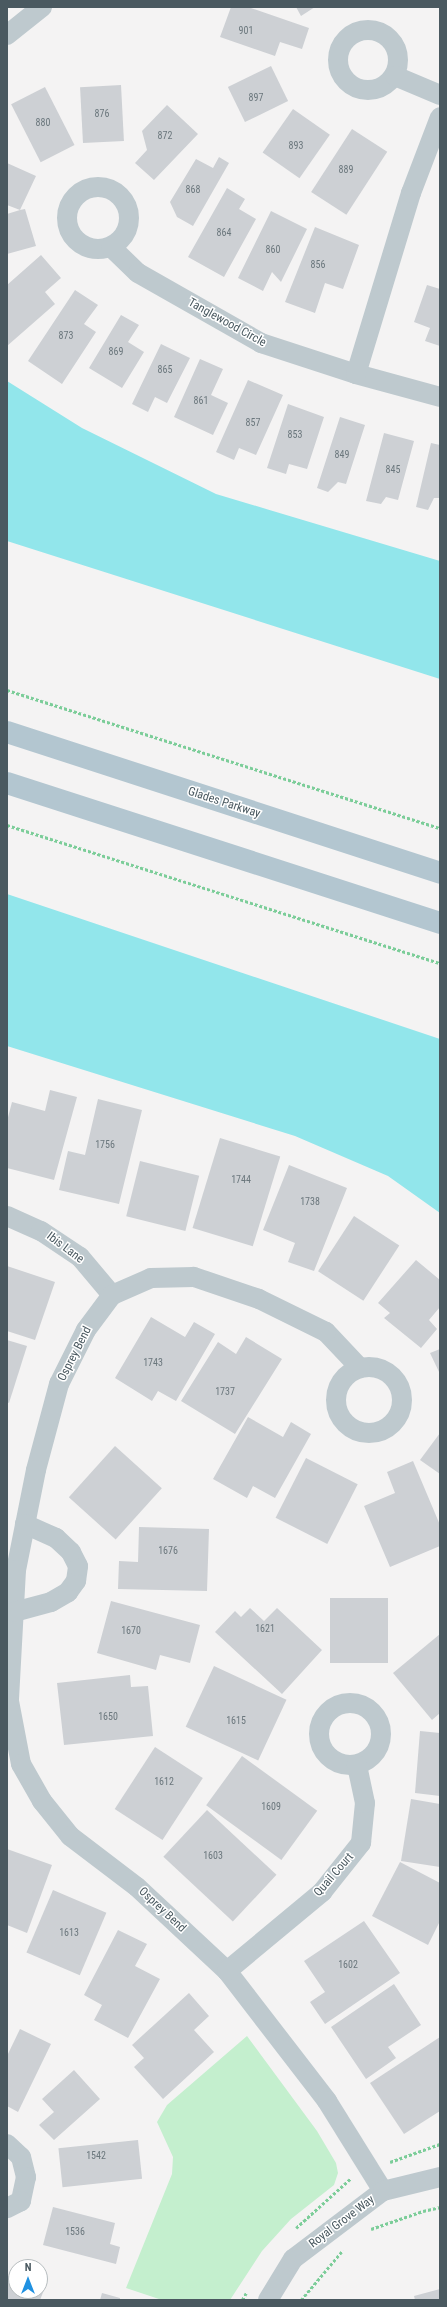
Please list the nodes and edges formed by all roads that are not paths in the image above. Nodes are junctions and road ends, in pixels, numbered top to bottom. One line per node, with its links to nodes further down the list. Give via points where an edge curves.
1 (42, 7): 2 (street)
2 (7, 35)
3 (395, 76): 4 (street)
4 (440, 95)
5 (440, 117): 7 (street, via 411,193)
6 (111, 247): 7 (street, Tanglewood Circle, via 138,273 261,343)
7 (356, 374): 8 (street, Tanglewood Circle)
8 (440, 397)
9 (7, 732): 11 (main road, Glades Parkway)
10 (7, 783): 12 (main road)
11 (440, 873)
12 (440, 923)
13 (7, 1216): 14 (street, Ibis Lane, via 41,1231 80,1257)
14 (112, 1296): 15 (street, Osprey Bend, via 151,1278 194,1277 259,1298 326,1332); 16 (street, Osprey Bend, via 86,1330 60,1384 36,1470)
15 (360, 1368)
16 (25, 1524): 17 (street, Osprey Bend, via 16,1570); 17 (street, via 56,1538 71,1552 78,1566 76,1581 68,1592 51,1602)
17 (14, 1612): 18 (street, Osprey Bend, via 9,1701)
18 (14, 1765): 20 (street, Osprey Bend, via 70,1836 138,1887)
19 (357, 1765): 20 (street, Quail Court, via 365,1803 361,1843 322,1892)
20 (227, 1971): 23 (street, Osprey Bend, via 328,2101)
21 (7, 2144): 24 (street, via 21,2157 26,2177 21,2201)
22 (440, 2177): 23 (street, Royal Grove Way)
23 (383, 2191): 25 (street, Royal Grove Way, via 293,2259)
24 (7, 2208)
25 (268, 2300)

